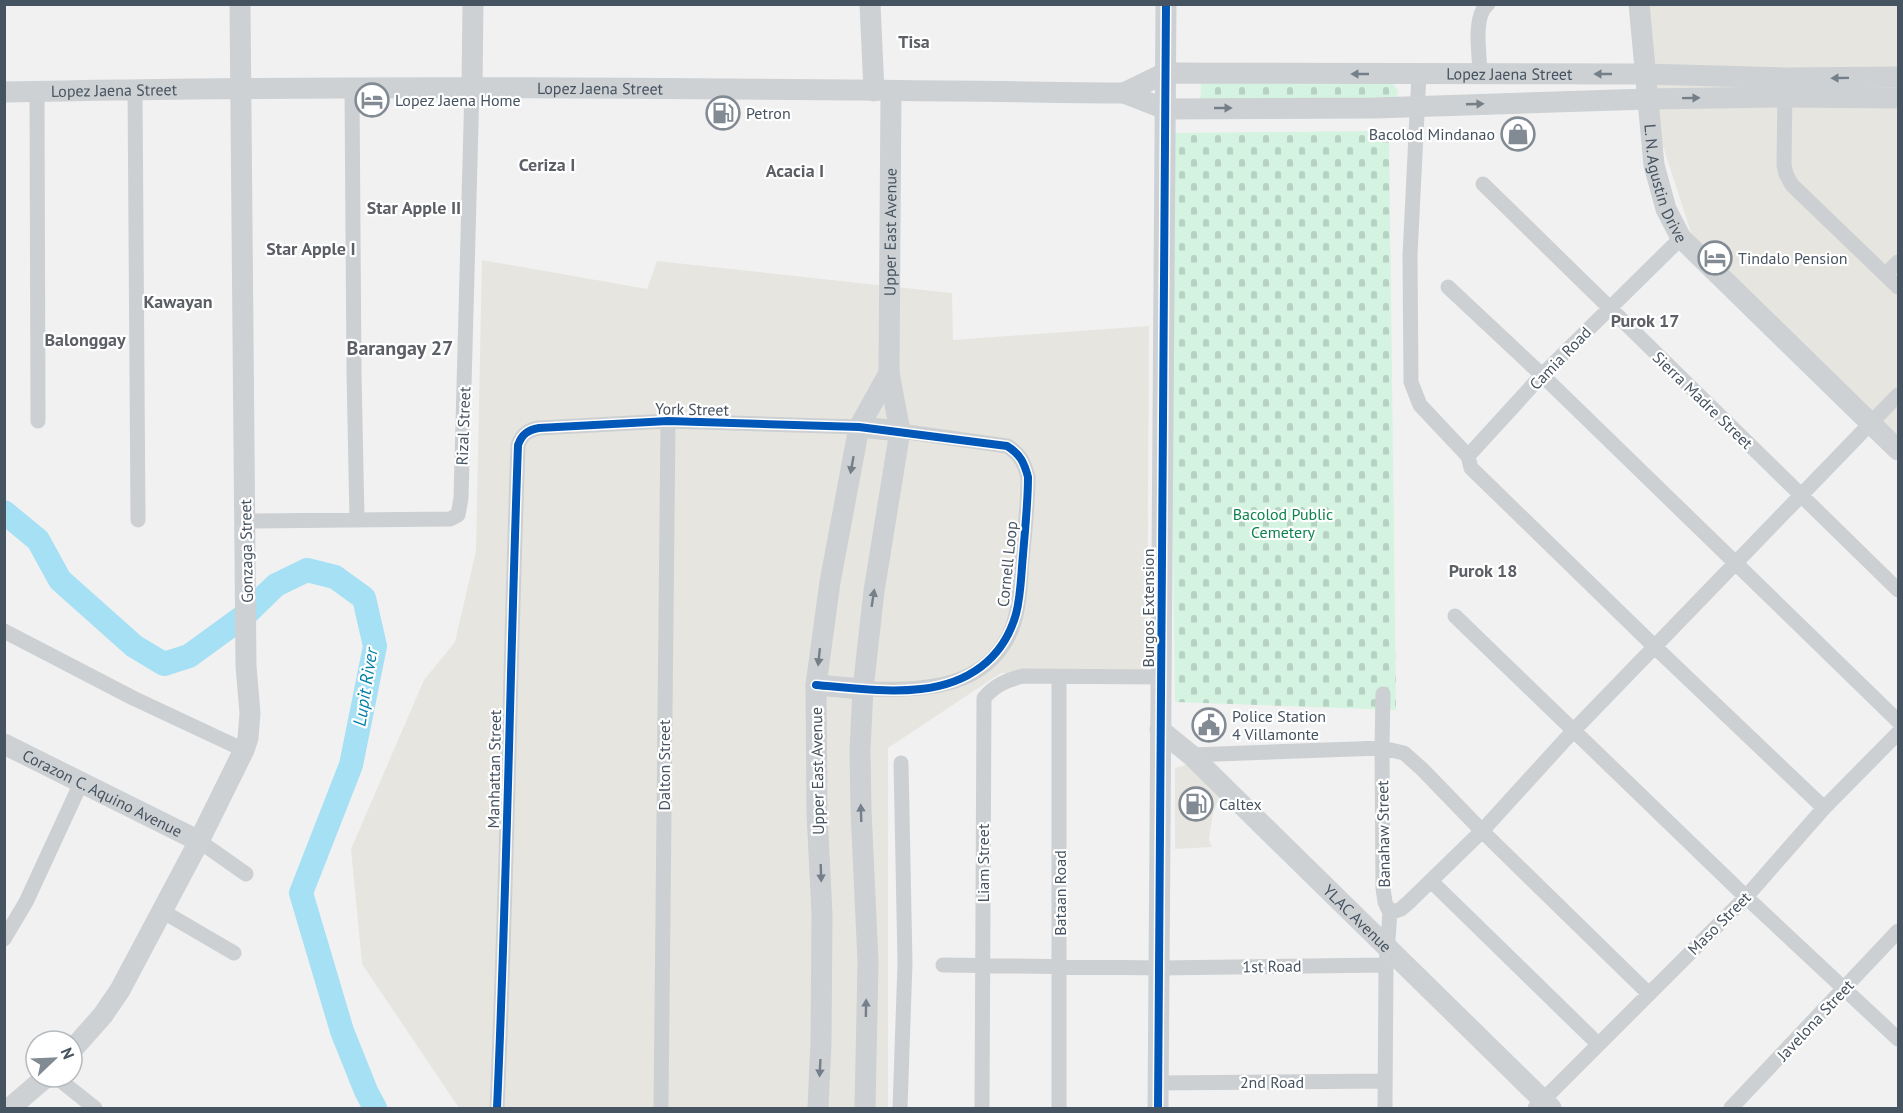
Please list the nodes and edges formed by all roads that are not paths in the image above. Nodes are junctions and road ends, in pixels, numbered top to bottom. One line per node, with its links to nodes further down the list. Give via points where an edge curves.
1 (240, 4): 12 (street, Gonzaga Street)
2 (473, 4): 13 (street)
3 (870, 4): 17 (street, Upper East Avenue)
4 (1166, 4): 7 (street, Burgos Extension)
5 (1488, 4): 9 (street, via 1478,18)
6 (1639, 4): 10 (street, L. N. Agustin Drive)
7 (1166, 73): 8 (street, Lopez Jaena Street, one-way to 7); 20 (street, Lopez Jaena Street); 24 (street, Burgos Extension)
8 (1419, 74): 9 (street, Lopez Jaena Street); 23 (street)
9 (1480, 74): 10 (street, Lopez Jaena Street, one-way to 9)
10 (1645, 74): 14 (street, Lopez Jaena Street); 22 (street, L. N. Agustin Drive)
11 (1899, 77): 14 (street, Lopez Jaena Street, one-way to 14)
12 (239, 87): 15 (street, Lopez Jaena Street); 16 (street, Lopez Jaena Street); 46 (street, Gonzaga Street)
13 (472, 87): 15 (street, Lopez Jaena Street); 17 (street, Lopez Jaena Street); 44 (street, Rizal Street, via 458,515 450,519)
14 (1785, 87): 21 (street, Lopez Jaena Street); 22 (street, Lopez Jaena Street, one-way to 14); 28 (street, via 1786,174 1792,185)
15 (352, 89): 44 (street)
16 (135, 90): 19 (street, Lopez Jaena Street); 45 (street)
17 (882, 91): 20 (street, Lopez Jaena Street); 32 (street, Upper East Avenue)
18 (4, 92): 19 (street, Lopez Jaena Street)
19 (37, 92): 35 (street)
20 (1124, 93): 24 (street, Lopez Jaena Street)
21 (1899, 98)
22 (1647, 99): 23 (street, Lopez Jaena Street, one-way to 22); 26 (street, L. N. Agustin Drive, via 1659,188)
23 (1417, 106): 24 (street, Lopez Jaena Street, one-way to 23); 42 (street, via 1410,255 1412,382 1420,405)
24 (1165, 109): 53 (street, Burgos Extension)
25 (1483, 184): 31 (street, Sierra Madre Street)
26 (1681, 238): 31 (street, Camia Road); 37 (street, L. N. Agustin Drive)
27 (1899, 262): 28 (street)
28 (1886, 274): 30 (street)
29 (1448, 287): 33 (street)
30 (1899, 287)
31 (1609, 308): 33 (street, Camia Road); 43 (street, Sierra Madre Street)
32 (889, 373): 38 (street, Upper East Avenue); 39 (street, Upper East Avenue)
33 (1542, 375): 42 (street, Camia Road); 47 (street)
34 (1899, 395): 37 (street)
35 (38, 421)
36 (668, 421): 38 (street, York Street); 40 (street, York Street); 96 (street, Dalton Street)
37 (1871, 423): 41 (street, L. N. Agustin Drive); 43 (street)
38 (859, 427): 39 (street); 54 (street, Upper East Avenue, one-way to 54, via 830,582)
39 (900, 430): 55 (street, Upper East Avenue, one-way to 39); 55 (street, Cornell Loop, via 1007,446 1018,452 1028,477 1020,594 1005,644 976,671 940,686)
40 (525, 432): 95 (street, Manhattan Street, via 518,445)
41 (1899, 450)
42 (1468, 456): 51 (street, via 1471,468)
43 (1802, 497): 47 (street); 48 (street, Sierra Madre Street)
44 (357, 519): 46 (street, Rizal Street)
45 (138, 520)
46 (246, 521): 63 (street, Gonzaga Street, via 246,666 250,713)
47 (1735, 564): 51 (street); 57 (street)
48 (1899, 590)
49 (1455, 616): 59 (street)
50 (4, 631): 63 (street)
51 (1655, 647): 59 (street); 67 (street)
52 (1059, 677): 53 (street); 80 (street, Liam Street, via 1023,676 993,688 984,698); 81 (street, Bataan Road)
53 (1161, 677): 58 (street, Burgos Extension)
54 (816, 685): 55 (street); 97 (street, Upper East Avenue, one-way to 97, via 822,914)
55 (862, 689): 98 (street, Upper East Avenue, one-way to 55, via 868,962 861,810)
56 (1383, 694): 62 (street, Banahaw Street)
57 (1899, 722)
58 (1160, 730): 64 (street, YLAC Avenue); 82 (street, Burgos Extension)
59 (1575, 730): 68 (street); 72 (street)
60 (1899, 733): 67 (street, Maso Street)
61 (4, 744): 66 (street, Corazon C. Aquino Avenue)
62 (1382, 748): 64 (street); 68 (street, via 1404,753); 74 (street, Banahaw Street, via 1383,888)
63 (244, 750): 69 (street, Gonzaga Street)
64 (1191, 755): 78 (street, YLAC Avenue)
65 (901, 764): 99 (street, via 905,963)
66 (81, 783): 69 (street, Corazon C. Aquino Avenue); 76 (street, via 26,902)
67 (1824, 808): 72 (street, Maso Street)
68 (1482, 831): 71 (street); 84 (street)
69 (199, 841): 70 (street); 73 (street, Gonzaga Street)
70 (246, 874)
71 (1431, 881): 74 (street, via 1401,909); 87 (street)
72 (1746, 897): 83 (street); 84 (street, Maso Street)
73 (162, 911): 77 (street); 85 (street, Gonzaga Street, via 120,990)
74 (1390, 913): 78 (street, Banahaw Street)
75 (1899, 932): 83 (street, Javelona Street)
76 (4, 939)
77 (234, 953)
78 (1386, 955): 82 (street, 1st Road); 88 (street, Banahaw Street); 92 (street, YLAC Avenue)
79 (943, 965): 80 (street, 1st Road)
80 (982, 966): 81 (street, 1st Road); 100 (street, Liam Street)
81 (1060, 967): 82 (street, 1st Road); 101 (street, Bataan Road)
82 (1159, 968): 89 (street, Burgos Extension)
83 (1845, 988): 86 (street); 104 (street, Javelona Street)
84 (1648, 993): 87 (street, Maso Street)
85 (84, 1036)
86 (1899, 1039)
87 (1599, 1044): 92 (street, Maso Street)
88 (1385, 1081): 89 (street, 2nd Road); 103 (street, Banahaw Street)
89 (1158, 1083): 102 (street, Burgos Extension)
90 (32, 1089): 93 (street)
91 (71, 1089): 94 (street)
92 (1543, 1106)
93 (10, 1108)
94 (95, 1108)
95 (497, 1108)
96 (661, 1108)
97 (818, 1108)
98 (865, 1108)
99 (900, 1108)
100 (982, 1108)
101 (1059, 1108)
102 (1158, 1108)
103 (1385, 1108)
104 (1731, 1108)

